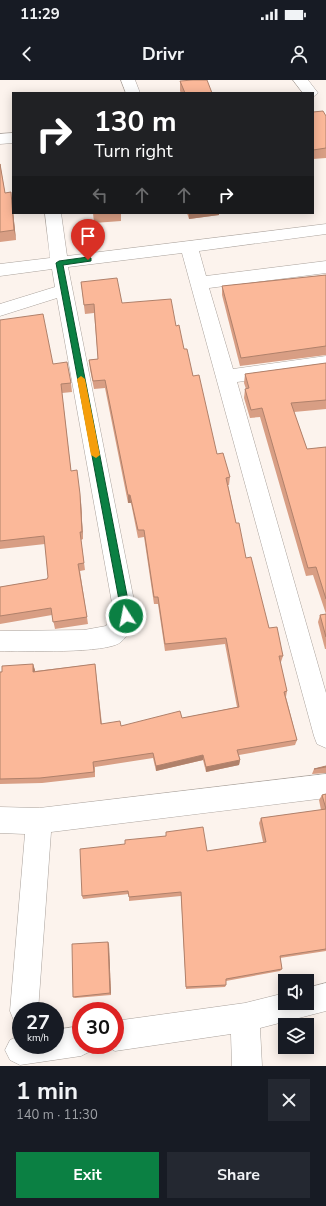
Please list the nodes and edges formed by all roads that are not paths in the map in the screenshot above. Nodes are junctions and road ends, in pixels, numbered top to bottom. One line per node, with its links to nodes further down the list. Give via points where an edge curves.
1 (128, 80): 3 (street)
2 (300, 80): 4 (street)
3 (133, 92)
4 (310, 92)
5 (314, 97): 6 (street, via 318,102)
6 (314, 103)
7 (12, 138): 8 (street)
8 (0, 140)
9 (53, 214): 12 (street)
10 (326, 229): 11 (street)
11 (189, 246): 12 (street); 15 (street)
12 (59, 263): 14 (street); 16 (street)
13 (326, 267): 15 (street)
14 (0, 270)
15 (199, 283): 19 (street)
16 (64, 290): 17 (street); 20 (street, via 126,616 113,635 84,640)
17 (0, 310)
18 (326, 363): 19 (street)
19 (226, 377): 21 (street)
20 (0, 641)
21 (326, 736)
22 (326, 786): 24 (street)
23 (0, 820): 24 (street)
24 (39, 821): 27 (street)
25 (326, 997): 26 (street)
26 (314, 1000)
27 (25, 1002)
28 (278, 1009): 29 (street)
29 (245, 1017): 30 (street); 31 (street)
30 (124, 1035)
31 (247, 1066)

